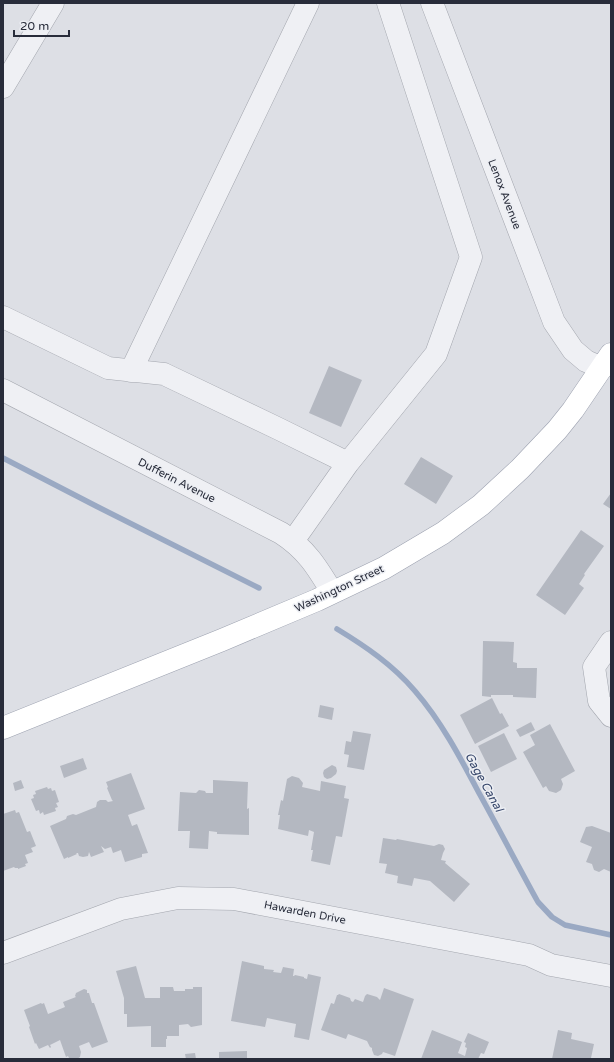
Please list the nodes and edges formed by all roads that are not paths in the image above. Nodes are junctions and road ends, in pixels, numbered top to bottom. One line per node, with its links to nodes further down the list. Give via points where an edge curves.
1 (53, 3): 5 (street)
2 (308, 3): 8 (street)
3 (388, 3): 10 (street, via 471,257 436,354)
4 (432, 3): 7 (street, Lenox Avenue, via 554,322 573,350 586,361)
5 (3, 87)
6 (3, 317): 8 (street, via 108,368)
7 (606, 361): 12 (main road, Washington Street, via 557,430 520,469 480,505 442,533 384,568)
8 (131, 371): 10 (street, via 164,374)
9 (3, 390): 11 (street, Dufferin Avenue)
10 (348, 463): 11 (street)
11 (293, 541): 12 (street, Dufferin Avenue, via 315,565)
12 (332, 592): 15 (main road, Washington Street, via 222,640)
13 (611, 642): 14 (street, via 594,667 599,701)
14 (611, 716)
15 (3, 728)
16 (3, 954): 17 (street, Hawarden Drive, via 121,909 178,898 234,899 529,955 551,965)
17 (611, 976)

